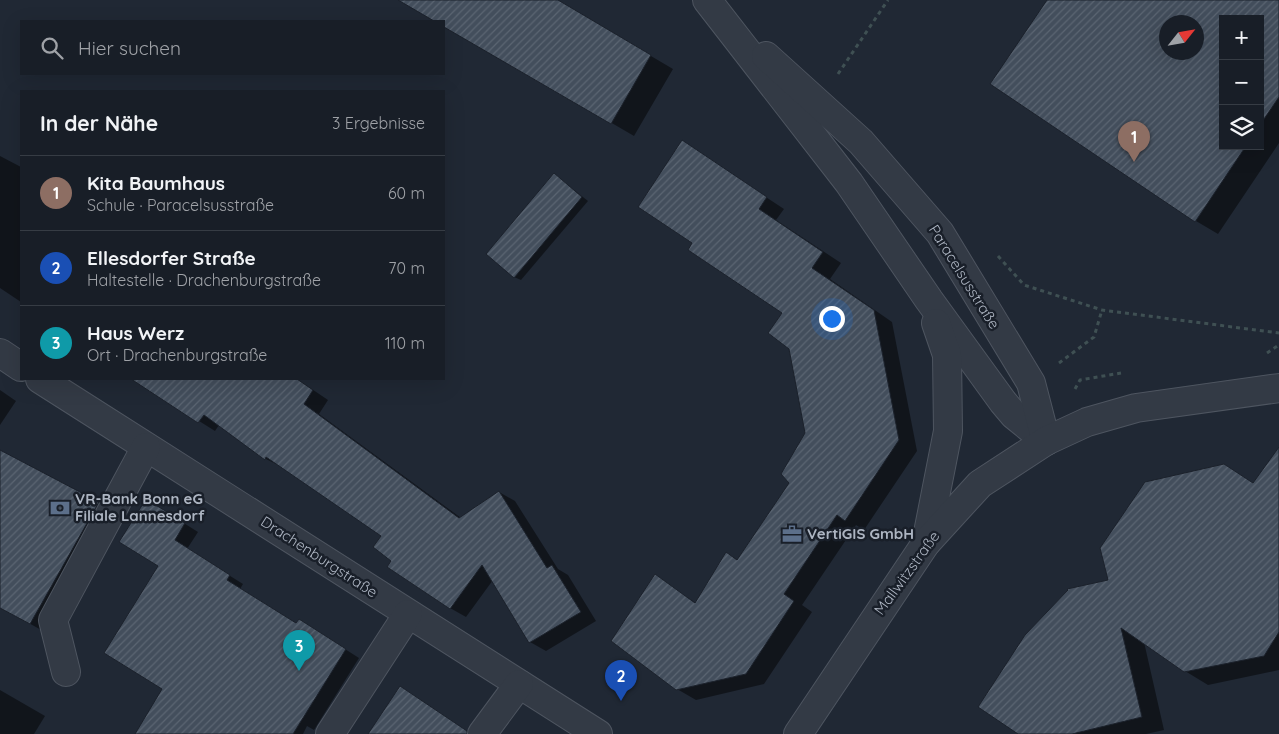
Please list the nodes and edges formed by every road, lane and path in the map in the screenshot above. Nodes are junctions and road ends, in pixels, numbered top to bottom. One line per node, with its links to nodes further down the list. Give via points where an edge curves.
1 (888, 0): 3 (path)
2 (710, 4): 5 (street, Paracelsusstraße, via 849,183); 11 (street, Paracelsusstraße, via 861,142 940,234 1031,383)
3 (833, 82)
4 (997, 255): 6 (path, via 1024,285 1102,310)
5 (929, 300): 11 (street, Paracelsusstraße, via 1003,402); 13 (street, Paracelsusstraße, via 947,355 948,431)
6 (1279, 333)
7 (0, 353): 8 (street)
8 (20, 366)
9 (42, 380): 12 (street, Drachenburgstraße)
10 (1279, 388): 11 (street, Mallwitzstraße, via 1136,408 1086,422)
11 (1046, 441): 13 (street, Mallwitzstraße, via 980,484)
12 (146, 447): 14 (street, Drachenburgstraße); 15 (street, via 52,620)
13 (926, 543): 20 (street, Mallwitzstraße)
14 (408, 614): 16 (street, Drachenburgstraße); 17 (street)
15 (66, 672)
16 (519, 684): 18 (street); 19 (street, Drachenburgstraße)
17 (330, 734)
18 (482, 734)
19 (598, 734)
20 (798, 734)

